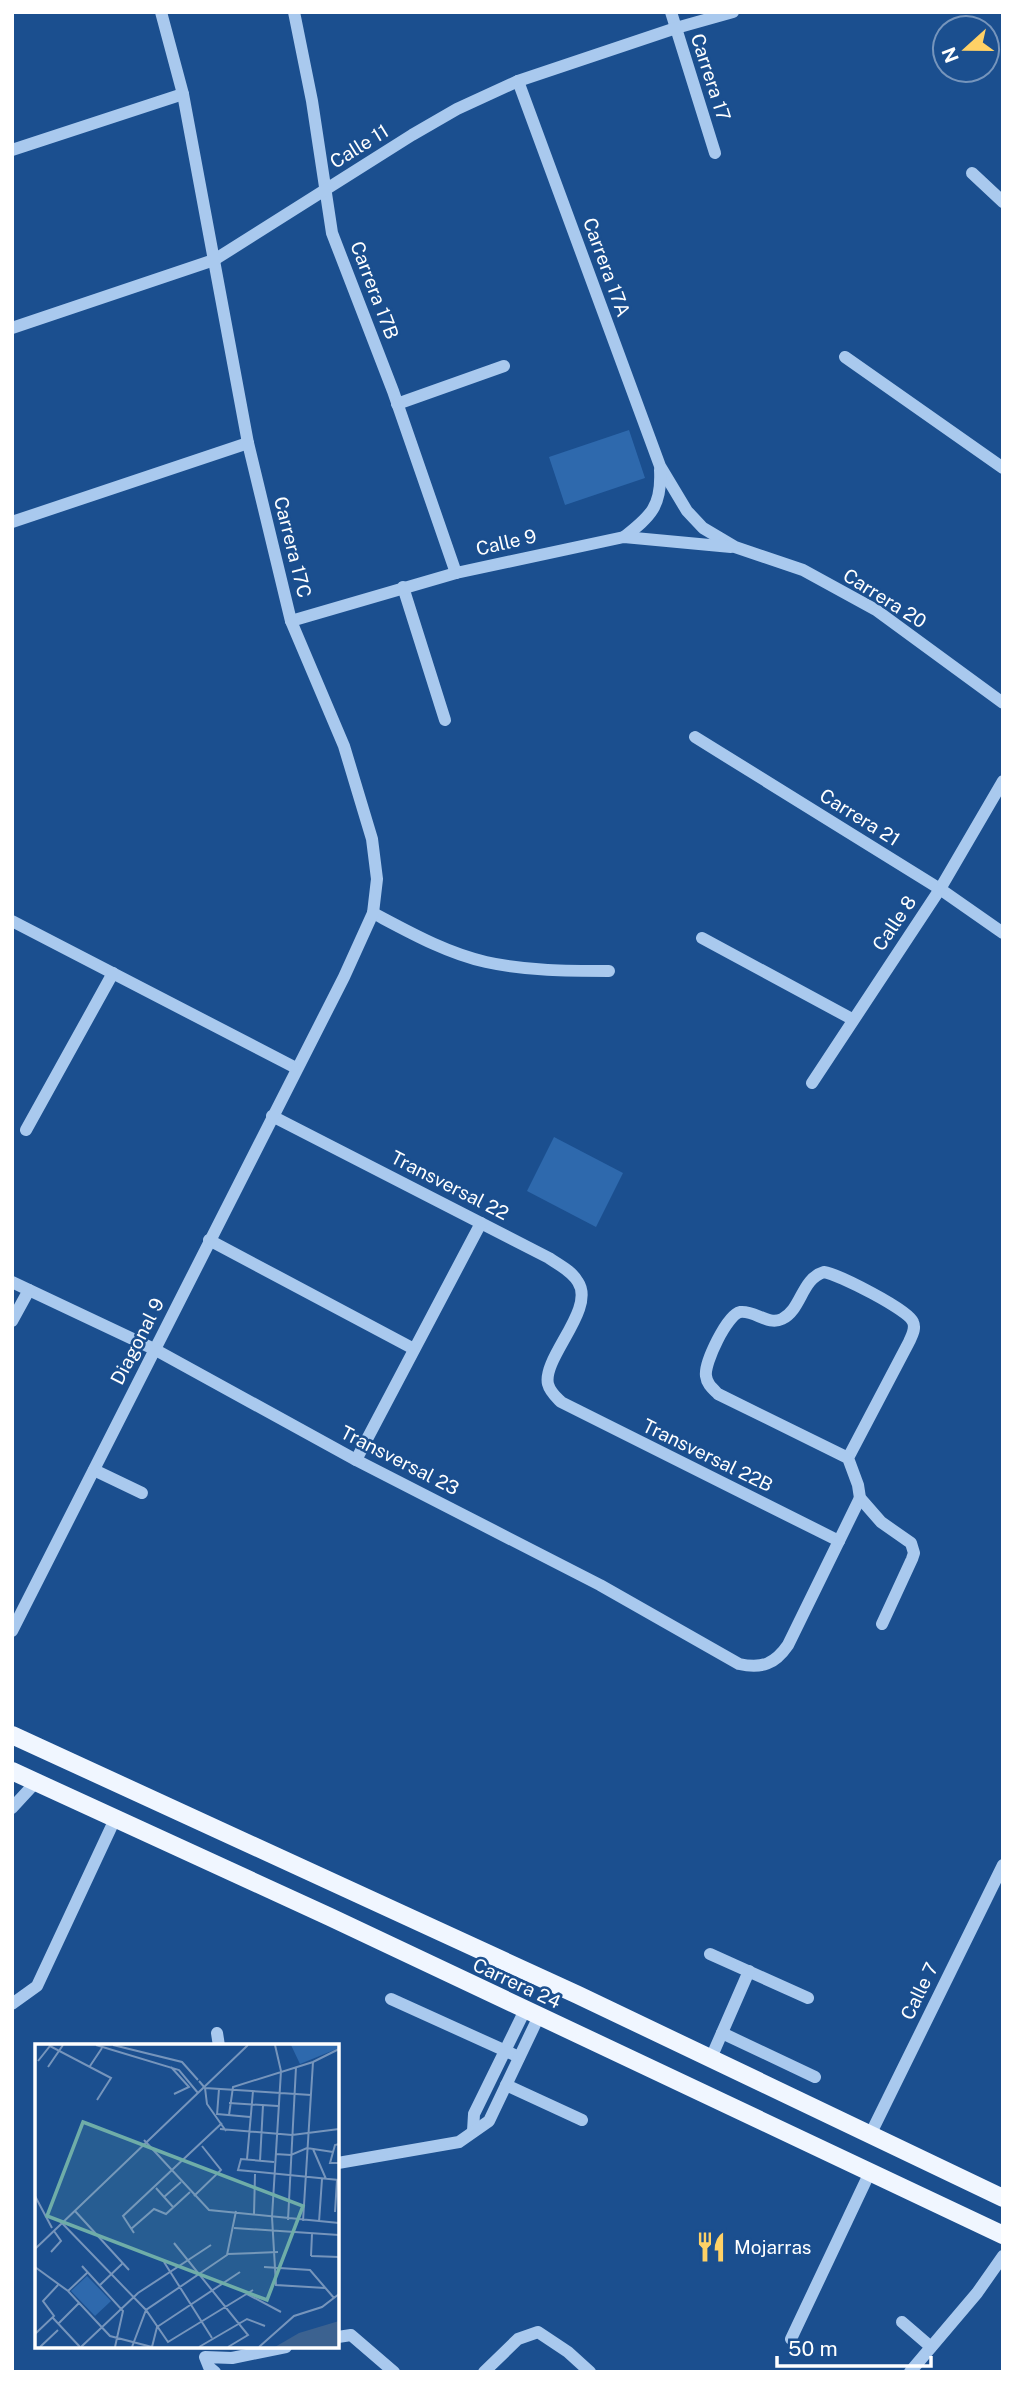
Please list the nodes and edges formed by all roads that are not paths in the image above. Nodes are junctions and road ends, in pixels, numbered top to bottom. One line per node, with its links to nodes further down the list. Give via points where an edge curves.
1 (161, 12): 7 (street, Carrera 17C)
2 (294, 12): 11 (street, Carrera 17B)
3 (671, 12): 5 (street, Carrera 17)
4 (733, 12): 5 (street, Calle 11)
5 (676, 28): 6 (street, Calle 11); 9 (street, Carrera 17)
6 (518, 80): 11 (street, Calle 11, via 446,115); 19 (street, Carrera 17A)
7 (183, 94): 8 (street); 13 (street, Carrera 17C)
8 (12, 150)
9 (715, 153)
10 (972, 173): 12 (street)
11 (324, 190): 13 (street, Calle 11); 17 (street, Carrera 17B, via 332,233)
12 (1003, 202)
13 (214, 260): 14 (street, Calle 11); 18 (street, Carrera 17C)
14 (12, 328)
15 (845, 358): 20 (street)
16 (504, 366): 17 (street)
17 (397, 404): 24 (street, Carrera 17B)
18 (248, 443): 21 (street); 26 (street, Carrera 17C)
19 (660, 466): 22 (street, Carrera 17A, via 661,487 650,516); 23 (street, Carrera 17A, via 687,511 703,528)
20 (1003, 468)
21 (12, 522)
22 (624, 537): 23 (street, Calle 9); 24 (street, Calle 9)
23 (735, 547): 27 (street, Carrera 20, via 803,570 876,610)
24 (456, 573): 25 (street, Calle 9)
25 (403, 587): 26 (street, Calle 9); 28 (street)
26 (291, 621): 32 (street, Carrera 17C, via 344,746 372,839 377,879)
27 (1003, 703)
28 (445, 720)
29 (695, 737): 31 (street, Carrera 21)
30 (1003, 781): 31 (street, Calle 8)
31 (940, 889): 34 (street, Carrera 21); 38 (street, Calle 8)
32 (373, 913): 36 (street, via 431,943 485,962 547,971); 39 (street, Carrera 17C)
33 (12, 921): 37 (street)
34 (1003, 933)
35 (702, 938): 38 (street)
36 (609, 971)
37 (113, 973): 39 (street); 42 (street)
38 (852, 1019): 40 (street, Calle 8)
39 (296, 1068): 41 (street, Diagonal 9)
40 (812, 1083)
41 (272, 1116): 43 (street, Transversal 22); 44 (street, Diagonal 9)
42 (26, 1130)
43 (481, 1223): 49 (street); 50 (street, Transversal 22, via 568,1270 582,1288 579,1311 548,1377 552,1393)
44 (209, 1240): 48 (street, Diagonal 9); 49 (street)
45 (12, 1282): 46 (street, Transversal 23)
46 (29, 1290): 47 (street); 48 (street, Transversal 23)
47 (12, 1321)
48 (154, 1349): 52 (street, Transversal 23); 53 (street, Diagonal 9)
49 (414, 1349): 52 (street)
50 (561, 1402): 56 (street, Transversal 22B)
51 (848, 1458): 51 (street, via 718,1394 706,1378 708,1360 733,1316 743,1312 771,1321 784,1318 814,1276 824,1272 844,1278 908,1314 915,1325); 55 (street)
52 (356, 1460): 56 (street, Transversal 23, via 600,1585 739,1664 760,1667 779,1657)
53 (93, 1470): 54 (street); 58 (street, Diagonal 9)
54 (142, 1493)
55 (860, 1498): 56 (street); 57 (street, via 914,1548)
56 (839, 1541)
57 (882, 1625)
58 (12, 1631)
59 (12, 1735): 74 (main road, Carrera 24)
60 (12, 1771): 61 (main road, Carrera 24)
61 (36, 1782): 62 (street); 63 (main road, Carrera 24)
62 (12, 1808)
63 (115, 1819): 69 (street, via 37,1986); 70 (main road, Carrera 24)
64 (1003, 1865): 79 (street, Calle 7)
65 (710, 1954): 66 (street)
66 (749, 1971): 67 (street); 71 (street)
67 (808, 1998)
68 (391, 1999): 72 (street)
69 (12, 2004)
70 (532, 2013): 72 (street); 73 (street); 81 (main road, Carrera 24)
71 (722, 2033): 74 (street); 75 (street)
72 (505, 2051): 73 (street); 78 (street, via 474,2114)
73 (519, 2057): 76 (street)
74 (711, 2058): 79 (main road, Carrera 24)
75 (815, 2077)
76 (506, 2085): 77 (street); 78 (street, via 489,2121)
77 (582, 2120)
78 (473, 2131): 80 (street, via 459,2142)
79 (871, 2133): 82 (main road, Carrera 24)
80 (340, 2163)
81 (870, 2172): 83 (main road, Carrera 24); 87 (street)
82 (1003, 2198)
83 (1003, 2235)
84 (1003, 2256): 88 (street)
85 (902, 2322): 88 (street)
86 (340, 2337): 91 (street, via 351,2334)
87 (791, 2339)
88 (931, 2347): 94 (street)
89 (276, 2349): 90 (street, via 232,2358 205,2357)
90 (215, 2372)
91 (394, 2372)
92 (484, 2372): 93 (street, via 518,2339 538,2332)
93 (590, 2372)
94 (910, 2372)

